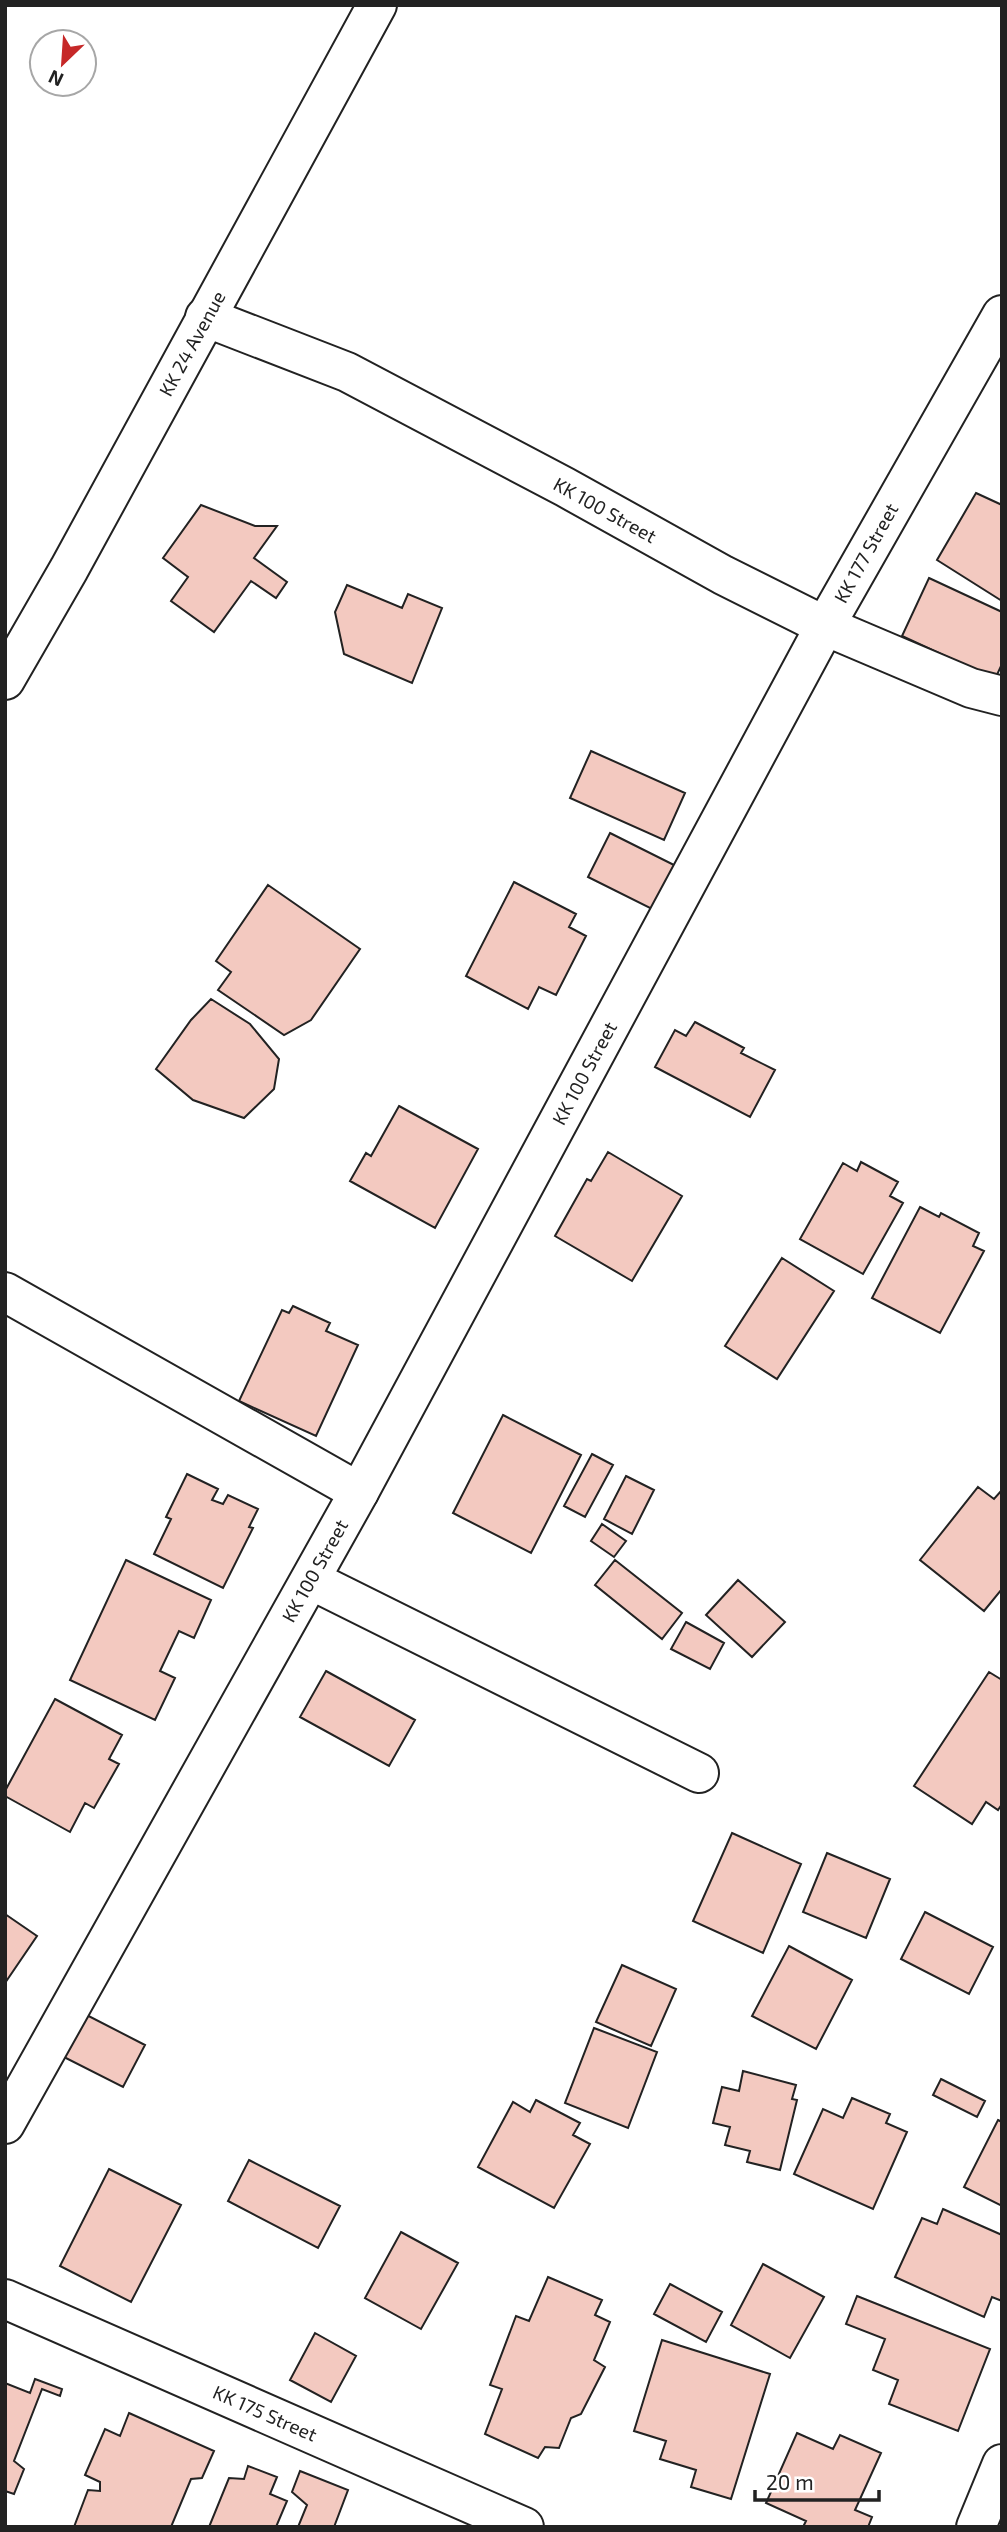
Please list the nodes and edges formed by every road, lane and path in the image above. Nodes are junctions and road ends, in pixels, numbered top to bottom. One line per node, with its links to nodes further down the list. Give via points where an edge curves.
1 (377, 5): 3 (street, KK 24 Avenue)
2 (1002, 315): 4 (street, KK 177 Street)
3 (205, 317): 4 (street, KK 100 Street, via 347,372); 5 (street, KK 24 Avenue)
4 (825, 626): 6 (street, KK 177 Street, via 971,688); 8 (street, KK 100 Street)
5 (5, 680)
6 (1002, 696)
7 (5, 1292): 8 (street)
8 (359, 1492): 9 (street, KK 100 Street)
9 (311, 1580): 10 (street); 11 (street, KK 100 Street)
10 (699, 1773)
11 (5, 2124)
12 (5, 2299): 14 (street, KK 175 Street)
13 (1002, 2464): 15 (street)
14 (524, 2527)
15 (976, 2527)

